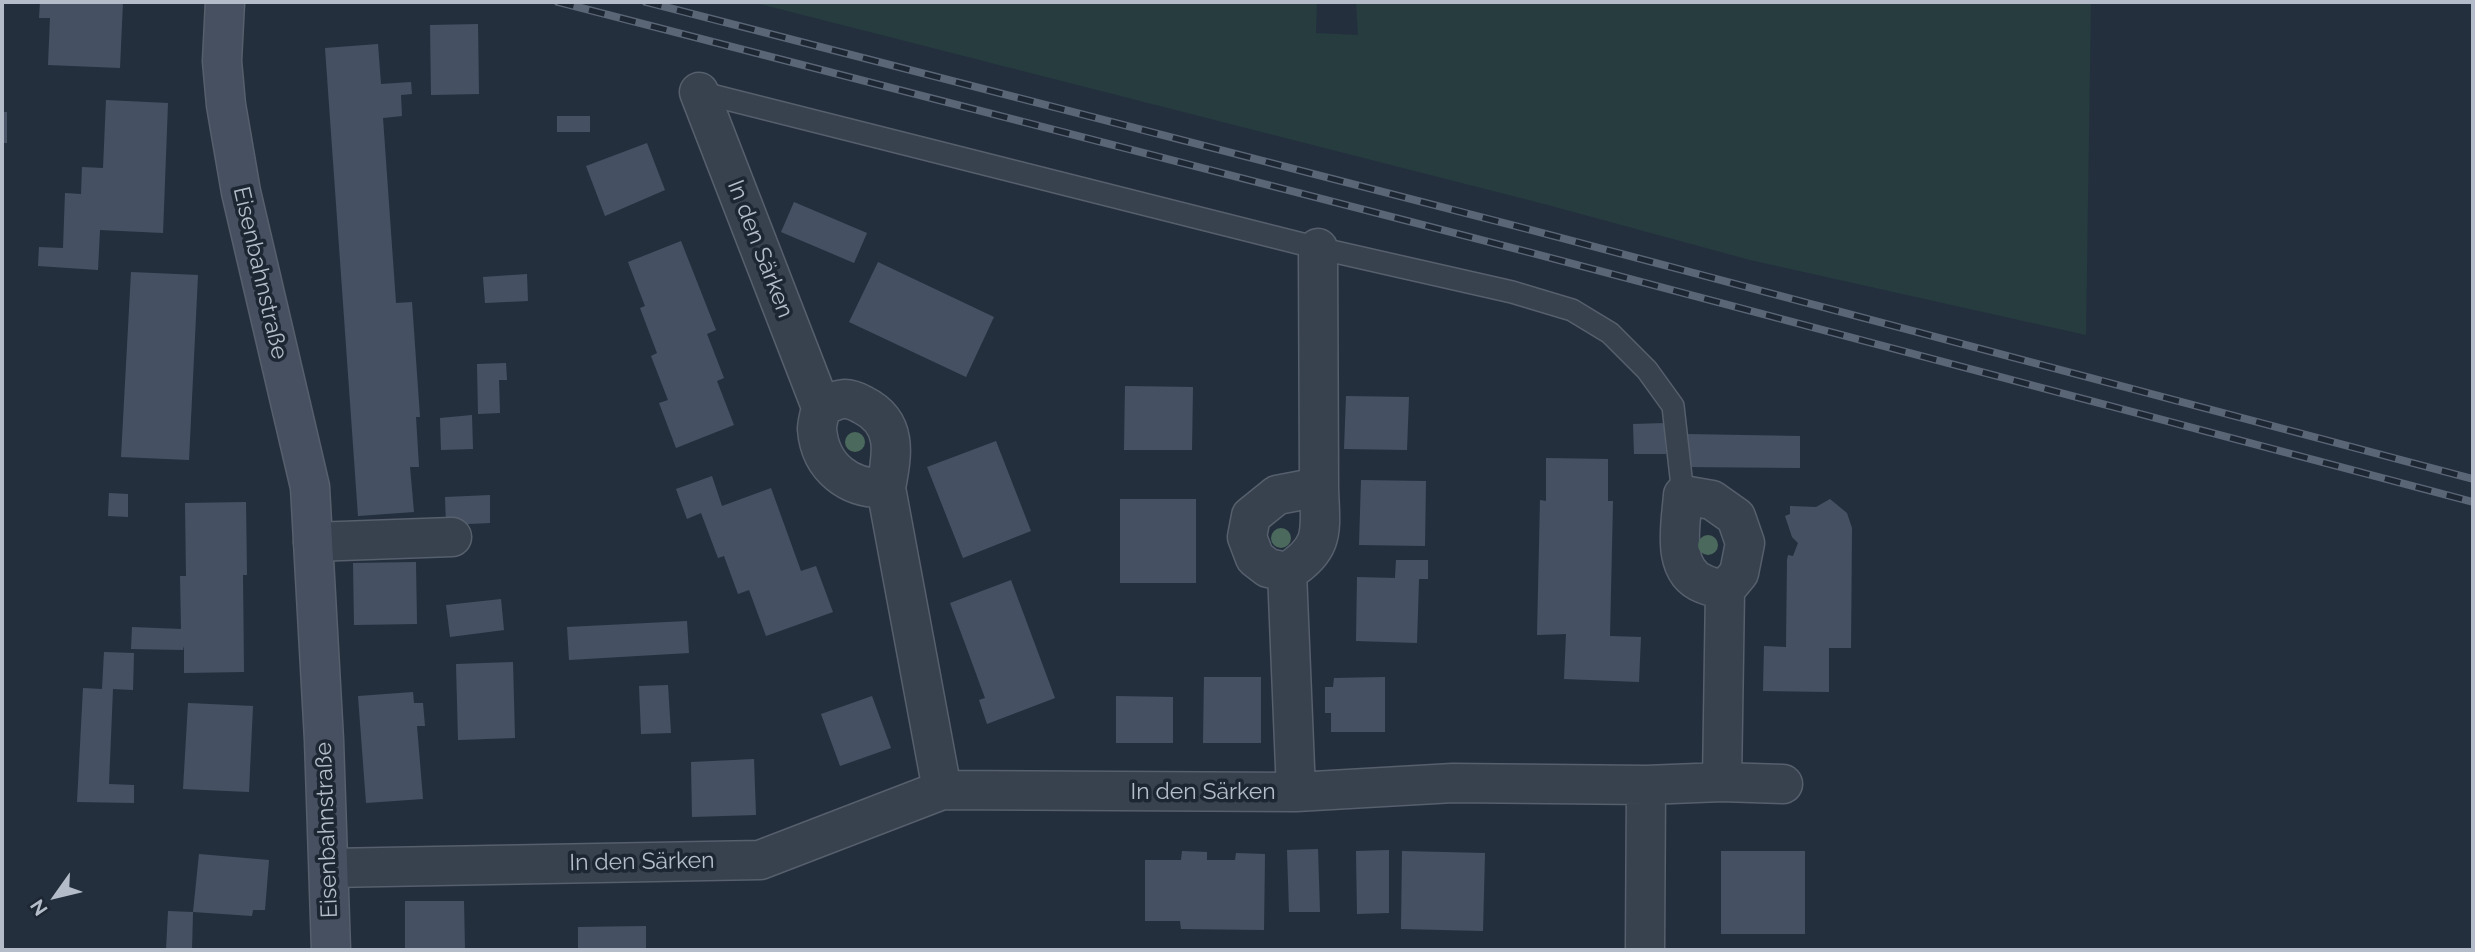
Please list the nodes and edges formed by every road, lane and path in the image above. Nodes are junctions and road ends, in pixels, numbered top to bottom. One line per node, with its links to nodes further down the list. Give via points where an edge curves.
1 (225, 2): 9 (street, Eisenbahnstraße, via 222,61 226,105 241,192 310,487)
2 (699, 92): 3 (lane); 4 (street, In den Särken)
3 (1318, 248): 5 (street); 7 (lane, via 1512,292 1572,310 1610,333 1647,370 1672,406)
4 (821, 407): 6 (street, In den Särken, via 817,428 821,445 837,474 868,489); 6 (street, via 841,398 856,401 886,423 891,459)
5 (1319, 487): 10 (street, via 1320,533 1313,552); 10 (street, via 1277,495 1251,516 1247,537 1255,558 1268,568)
6 (886, 488): 15 (street)
7 (1683, 495): 11 (street, via 1679,544 1684,569 1701,584); 11 (street, via 1712,500 1736,517 1745,543 1739,573)
8 (452, 537): 9 (street)
9 (313, 542): 17 (street, Eisenbahnstraße)
10 (1287, 572): 16 (street, In den Särken)
11 (1725, 590): 12 (street)
12 (1722, 782): 13 (street, In den Särken); 14 (street, In den Särken)
13 (1783, 784)
14 (1646, 785): 16 (street, In den Särken, via 1453,783); 19 (street)
15 (942, 790): 16 (street, In den Särken); 17 (street, In den Särken, via 760,860)
16 (1296, 792)
17 (329, 867): 18 (street, Eisenbahnstraße)
18 (331, 950)
19 (1645, 950)

